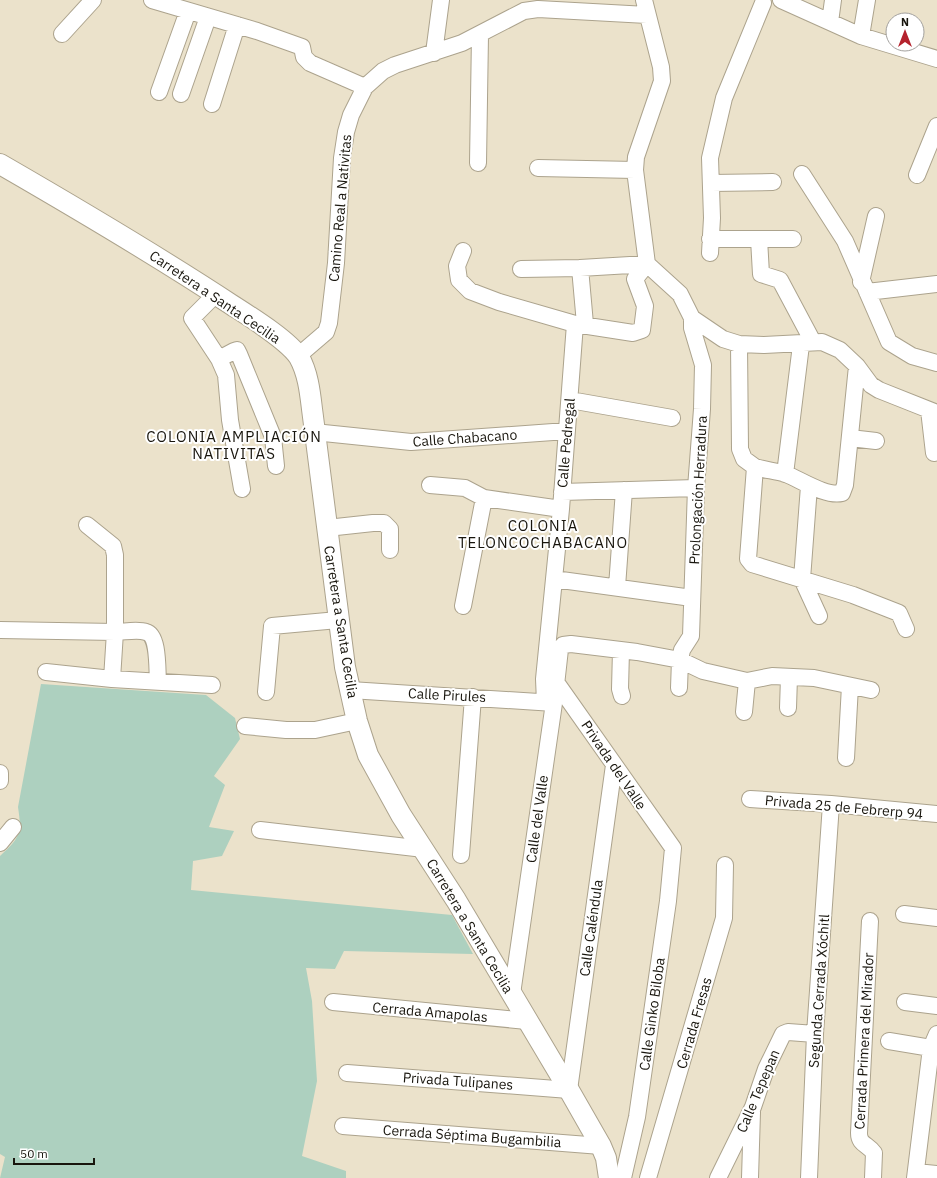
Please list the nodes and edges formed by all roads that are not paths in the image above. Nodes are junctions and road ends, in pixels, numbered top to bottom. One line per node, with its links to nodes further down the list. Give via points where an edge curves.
1 (93, 0): 14 (street)
2 (152, 0): 10 (street)
3 (441, 0): 17 (street)
4 (781, 0): 12 (street)
5 (833, 0): 12 (street)
6 (867, 0): 16 (street)
7 (762, 1): 31 (street, via 724,98 710,158)
8 (579, 6): 9 (street, Camino Real a Nativitas); 15 (street, Camino Real a Nativitas, via 524,11)
9 (646, 7): 27 (street, via 662,81 636,157)
10 (188, 11): 11 (street); 20 (street)
11 (208, 16): 13 (street); 21 (street)
12 (830, 22): 16 (street)
13 (237, 25): 19 (street, via 302,47 304,57 310,63); 22 (street)
14 (62, 34)
15 (480, 35): 17 (street, Camino Real a Nativitas); 24 (street)
16 (861, 36): 18 (street)
17 (434, 53): 19 (street, Camino Real a Nativitas, via 395,65 383,71)
18 (937, 59)
19 (365, 87): 46 (street, Camino Real a Nativitas, via 346,132 342,158 336,263 329,323 326,332)
20 (159, 92)
21 (180, 94)
22 (212, 104)
23 (937, 126): 29 (street)
24 (478, 163)
25 (0, 164): 41 (main road, Carretera a Santa Cecilia)
26 (538, 168): 27 (street)
27 (635, 170): 36 (street)
28 (802, 174): 40 (street, via 845,241)
29 (917, 175)
30 (773, 182): 31 (street)
31 (711, 183): 33 (street, via 710,246)
32 (876, 216): 40 (street)
33 (760, 239): 34 (street); 45 (street, via 761,274 780,280)
34 (793, 239)
35 (463, 251): 43 (street, via 457,266 460,280 470,292)
36 (647, 264): 37 (street); 42 (street, via 680,294); 43 (street, via 635,279 645,306 642,330 633,334)
37 (580, 268): 38 (street); 43 (street, Calle Pedregal)
38 (521, 269)
39 (937, 284): 40 (street)
40 (864, 287): 48 (street, via 889,342 912,356)
41 (216, 294): 46 (main road, Carretera a Santa Cecilia, via 282,340); 47 (street, via 192,318)
42 (692, 318): 44 (street, via 723,339); 63 (street, Prolongación Herradura, via 692,328 703,365)
43 (580, 324): 50 (street, Calle Pedregal)
44 (739, 344): 45 (street); 59 (street, via 740,449 744,459)
45 (807, 344): 49 (street, via 822,342 840,350); 60 (street)
46 (298, 356): 54 (main road, Carretera a Santa Cecilia, via 307,376)
47 (219, 359): 58 (street, via 237,350 273,437); 64 (street, via 226,375 230,420)
48 (937, 363)
49 (857, 366): 51 (street, via 871,385 879,390); 55 (street)
50 (570, 400): 52 (street); 53 (street, Calle Pedregal)
51 (933, 412): 57 (street)
52 (672, 418)
53 (567, 431): 54 (street, Calle Chabacano, via 411,442); 66 (street, Calle Pedregal)
54 (314, 432): 70 (main road, Carretera a Santa Cecilia)
55 (850, 438): 56 (street); 62 (street, via 842,493 837,495)
56 (876, 441)
57 (934, 453)
58 (276, 466)
59 (755, 467): 60 (street); 73 (street, via 748,558 752,564)
60 (785, 474): 62 (street)
61 (430, 485): 67 (street, via 465,488)
62 (809, 486): 73 (street)
63 (696, 488): 65 (street); 75 (street, Prolongación Herradura)
64 (242, 489)
65 (624, 490): 66 (street); 74 (street)
66 (562, 492): 68 (street, Calle Pedregal)
67 (484, 498): 68 (street); 76 (street)
68 (561, 509): 72 (street, Calle Pedregal)
69 (87, 525): 81 (street, via 113,546)
70 (327, 528): 71 (street, via 384,523 390,529); 78 (main road, Carretera a Santa Cecilia)
71 (390, 550)
72 (554, 579): 74 (street); 98 (street, Calle Pedregal, via 544,679)
73 (802, 579): 77 (street); 79 (street, via 899,613)
74 (616, 587): 75 (street)
75 (692, 598): 83 (street, Prolongación Herradura, via 691,636 682,650)
76 (463, 606)
77 (819, 616)
78 (338, 620): 93 (main road, Carretera a Santa Cecilia); 95 (street, via 272,626)
79 (906, 629)
80 (0, 630): 81 (street)
81 (115, 632): 86 (street); 87 (street, via 151,634 155,644)
82 (621, 650): 83 (street); 89 (street, Calle del Valle, via 563,645 560,649); 96 (street)
83 (680, 660): 88 (street, via 703,671); 92 (street)
84 (46, 672): 86 (street)
85 (789, 677): 88 (street, via 772,676); 91 (street, via 814,678); 99 (street)
86 (112, 680): 87 (street)
87 (158, 681): 90 (street)
88 (747, 681): 100 (street)
89 (556, 682): 98 (street, Calle del Valle); 104 (street, Privada del Valle)
90 (212, 685)
91 (850, 686): 94 (street); 103 (street)
92 (680, 688)
93 (350, 690): 97 (street, Calle Pirules); 101 (main road, Carretera a Santa Cecilia)
94 (871, 690)
95 (266, 692)
96 (622, 696)
97 (473, 697): 98 (street, Calle Pirules); 115 (street)
98 (550, 702): 120 (street, Calle del Valle)
99 (788, 708)
100 (744, 712)
101 (357, 721): 102 (street, via 315,730); 114 (main road, Carretera a Santa Cecilia, via 372,761 401,815)
102 (246, 726)
103 (846, 758)
104 (614, 765): 113 (street, Privada del Valle); 129 (street, Calle Caléndula)
105 (0, 773): 106 (street)
106 (0, 781)
107 (750, 799): 108 (street, Privada 25 de Febrerp 94)
108 (832, 804): 109 (street, Privada 25 de Febrerp 94); 125 (street, Segunda Cerrada Xóchitl)
109 (937, 814)
110 (13, 827): 112 (street)
111 (260, 830): 114 (street)
112 (0, 843)
113 (673, 848): 137 (street, Calle Ginko Biloba, via 637,1118)
114 (424, 849): 120 (main road, Carretera a Santa Cecilia)
115 (461, 855)
116 (725, 865): 138 (street, Cerrada Fresas, via 724,918)
117 (904, 914): 118 (street)
118 (937, 918)
119 (870, 921): 142 (street, Cerrada Primera del Mirador, via 859,1133 862,1143 874,1153)
120 (512, 994): 124 (main road, Carretera a Santa Cecilia)
121 (333, 1002): 124 (street, Cerrada Amapolas)
122 (905, 1002): 123 (street)
123 (937, 1006)
124 (527, 1021): 129 (main road, Carretera a Santa Cecilia)
125 (815, 1034): 130 (street, Calle Tepepan, via 783,1034 766,1069); 141 (street, Segunda Cerrada Xóchitl)
126 (889, 1041): 127 (street)
127 (934, 1041): 131 (street)
128 (348, 1073): 129 (street, Privada Tulipanes)
129 (569, 1090): 133 (main road, Carretera a Santa Cecilia)
130 (753, 1107): 139 (street, Calle Tepepan); 140 (street)
131 (930, 1110): 135 (street)
132 (343, 1126): 133 (street, Cerrada Séptima Bugambilia)
133 (601, 1146): 136 (main road, Carretera a Santa Cecilia)
134 (937, 1174): 135 (street)
135 (915, 1175)
136 (609, 1178)
137 (623, 1178)
138 (648, 1178)
139 (718, 1178)
140 (750, 1178)
141 (809, 1178)
142 (873, 1178)

